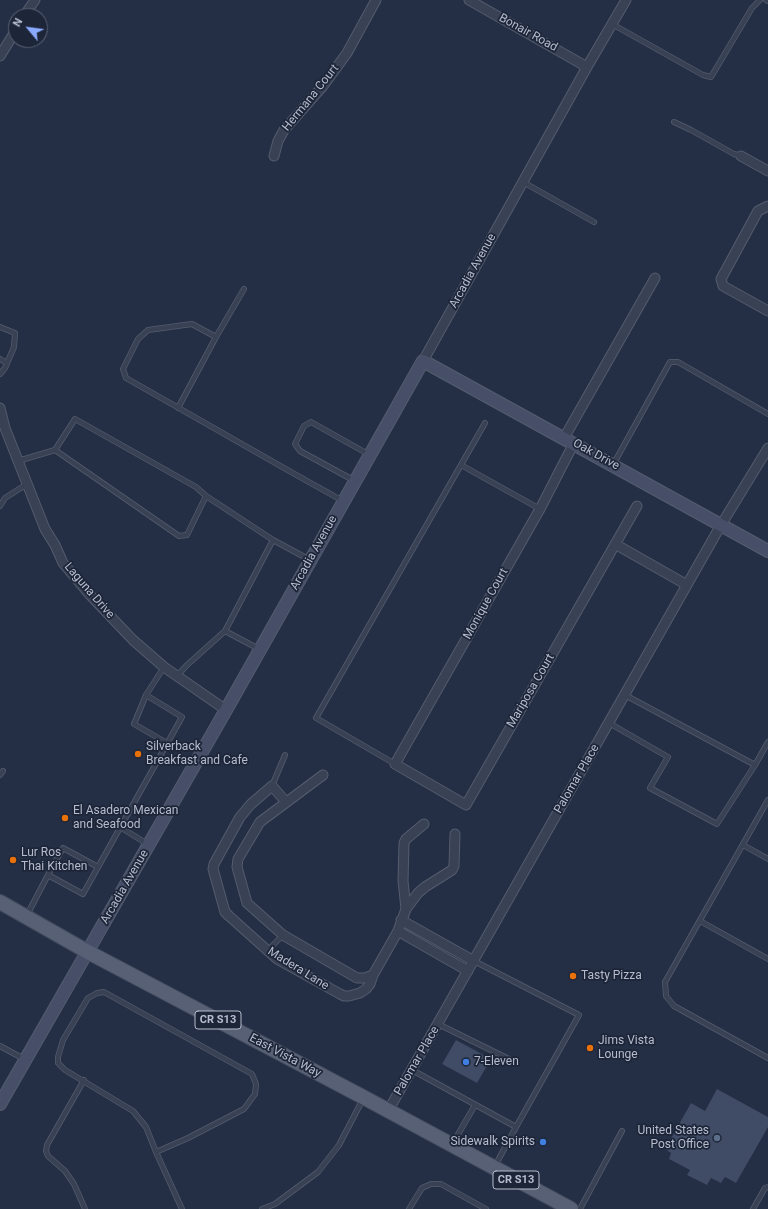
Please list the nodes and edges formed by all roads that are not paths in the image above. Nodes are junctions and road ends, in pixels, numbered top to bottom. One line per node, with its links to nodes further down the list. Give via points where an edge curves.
1 (376, 0): 10 (street, Hermana Court, via 347,53 323,86 284,130)
2 (469, 0): 8 (street, Bonair Road)
3 (626, 0): 5 (street, Arcadia Avenue)
4 (760, 0): 5 (lane, via 752,8 711,77)
5 (612, 24): 8 (street, Arcadia Avenue)
6 (8, 43): 7 (street)
7 (0, 56)
8 (587, 67): 13 (street, Arcadia Avenue)
9 (674, 122): 11 (lane)
10 (274, 156)
11 (741, 156): 12 (street)
12 (768, 171)
13 (523, 182): 15 (lane); 22 (street, Arcadia Avenue)
14 (768, 206): 18 (street, via 758,211 721,279 723,286)
15 (594, 222)
16 (656, 278): 29 (street, Monique Court)
17 (244, 289): 20 (lane)
18 (768, 311)
19 (0, 327): 23 (lane, via 15,333 14,347)
20 (216, 337): 26 (lane); 26 (lane, via 192,324 148,330 138,339 122,369 126,378)
21 (0, 359): 23 (lane)
22 (423, 361): 29 (street, Oak Drive); 32 (street, Arcadia Avenue)
23 (7, 363): 24 (lane)
24 (0, 374)
25 (0, 408): 33 (street, Laguna Drive)
26 (178, 408): 39 (lane)
27 (768, 414): 35 (lane, via 678,362 670,362)
28 (485, 423): 34 (lane)
29 (569, 441): 35 (street, Oak Drive); 42 (street, Monique Court)
30 (768, 448): 43 (street, Palomar Place)
31 (54, 450): 33 (lane); 38 (lane, via 75,419 196,487); 38 (lane, via 179,536 187,535)
32 (370, 455): 36 (street, Arcadia Avenue); 36 (lane, via 312,422 304,426 295,444 300,451)
33 (18, 461): 37 (street, Laguna Drive)
34 (461, 465): 42 (lane); 60 (lane, via 316,718)
35 (613, 465): 43 (street, Oak Drive)
36 (355, 481): 39 (street, Arcadia Avenue)
37 (27, 484): 40 (lane, via 5,498); 51 (street, Laguna Drive, via 45,529 63,563 95,601)
38 (206, 496): 44 (lane)
39 (344, 501): 47 (street, Arcadia Avenue)
40 (0, 506)
41 (636, 506): 45 (street, Mariposa Court)
42 (540, 509): 60 (street, Monique Court)
43 (721, 525): 46 (street, Oak Drive); 48 (street, Palomar Place)
44 (273, 540): 47 (lane); 49 (lane)
45 (615, 544): 48 (street); 60 (street, Mariposa Court, via 466,805)
46 (768, 551)
47 (310, 560): 50 (street, Arcadia Avenue)
48 (687, 585): 54 (street, Palomar Place)
49 (225, 632): 50 (lane); 52 (lane)
50 (259, 649): 55 (street, Arcadia Avenue)
51 (164, 667): 52 (street, Laguna Drive); 53 (lane)
52 (176, 676): 55 (street, Laguna Drive)
53 (146, 695): 58 (lane, via 134,724); 58 (lane, via 182,717)
54 (625, 695): 56 (street, Palomar Place); 61 (lane)
55 (226, 710): 69 (street, Arcadia Avenue)
56 (609, 723): 61 (lane, via 668,757 650,788 717,824); 84 (street, Palomar Place)
57 (768, 742): 61 (lane)
58 (167, 743): 67 (lane)
59 (285, 755): 63 (lane)
60 (395, 764)
61 (754, 765)
62 (323, 775): 65 (street, Madera Lane)
63 (272, 786): 65 (street); 81 (street, Madera Lane, via 240,817 213,869 225,912)
64 (768, 800): 70 (lane)
65 (286, 802): 80 (street, Madera Lane, via 260,822 237,863 247,903)
66 (424, 824): 75 (street, via 404,843 402,881)
67 (120, 827): 69 (lane); 72 (lane)
68 (455, 834): 75 (street, via 452,870 425,887)
69 (148, 845): 82 (street, Arcadia Avenue)
70 (743, 845): 71 (lane); 78 (lane)
71 (768, 859)
72 (98, 867): 73 (lane, via 83,894); 73 (lane, via 63,848)
73 (48, 875): 76 (lane)
74 (0, 902): 76 (main road, East Vista Way / CR S13)
75 (406, 909): 77 (street)
76 (27, 917): 82 (main road, East Vista Way / CR S13)
77 (401, 920): 79 (street, Madera Lane); 84 (street)
78 (700, 921): 83 (lane); 89 (lane, via 664,982 666,996 674,1006)
79 (398, 931): 85 (street); 86 (street, Madera Lane)
80 (282, 935): 81 (lane); 86 (street, Madera Lane, via 357,978)
81 (267, 951): 86 (street, Madera Lane, via 344,996 366,989)
82 (88, 952): 91 (street, Arcadia Avenue); 94 (main road, East Vista Way / CR S13)
83 (768, 959)
84 (474, 961): 85 (street, Palomar Place); 98 (lane, via 579,1015)
85 (468, 971): 87 (street, Palomar Place)
86 (374, 975)
87 (438, 1024): 90 (lane); 92 (street, Palomar Place)
88 (0, 1046): 91 (lane)
89 (768, 1058)
90 (509, 1059)
91 (26, 1060): 95 (street, Arcadia Avenue)
92 (412, 1070): 96 (lane); 97 (street, Palomar Place)
93 (84, 1080): 101 (lane, via 133,1111 146,1127); 101 (lane, via 58,1063 58,1056 63,1040 88,998 104,992 252,1074 256,1084 255,1094 244,1109); 104 (lane, via 46,1151 74,1184)
94 (363, 1098): 97 (main road, East Vista Way / CR S13); 106 (lane, via 339,1145 318,1172 274,1204)
95 (0, 1104)
96 (475, 1105): 98 (lane); 100 (lane)
97 (388, 1111): 100 (main road, East Vista Way / CR S13)
98 (516, 1127): 102 (lane)
99 (622, 1131): 110 (lane)
100 (452, 1145): 102 (main road, East Vista Way / CR S13)
101 (156, 1152): 105 (lane)
102 (494, 1168): 109 (main road, East Vista Way / CR S13)
103 (768, 1187): 111 (lane)
104 (86, 1209)
105 (182, 1209)
106 (262, 1209)
107 (409, 1209): 108 (lane, via 422,1188 431,1184 441,1184)
108 (486, 1209)
109 (571, 1209)
110 (580, 1209)
111 (753, 1209)

